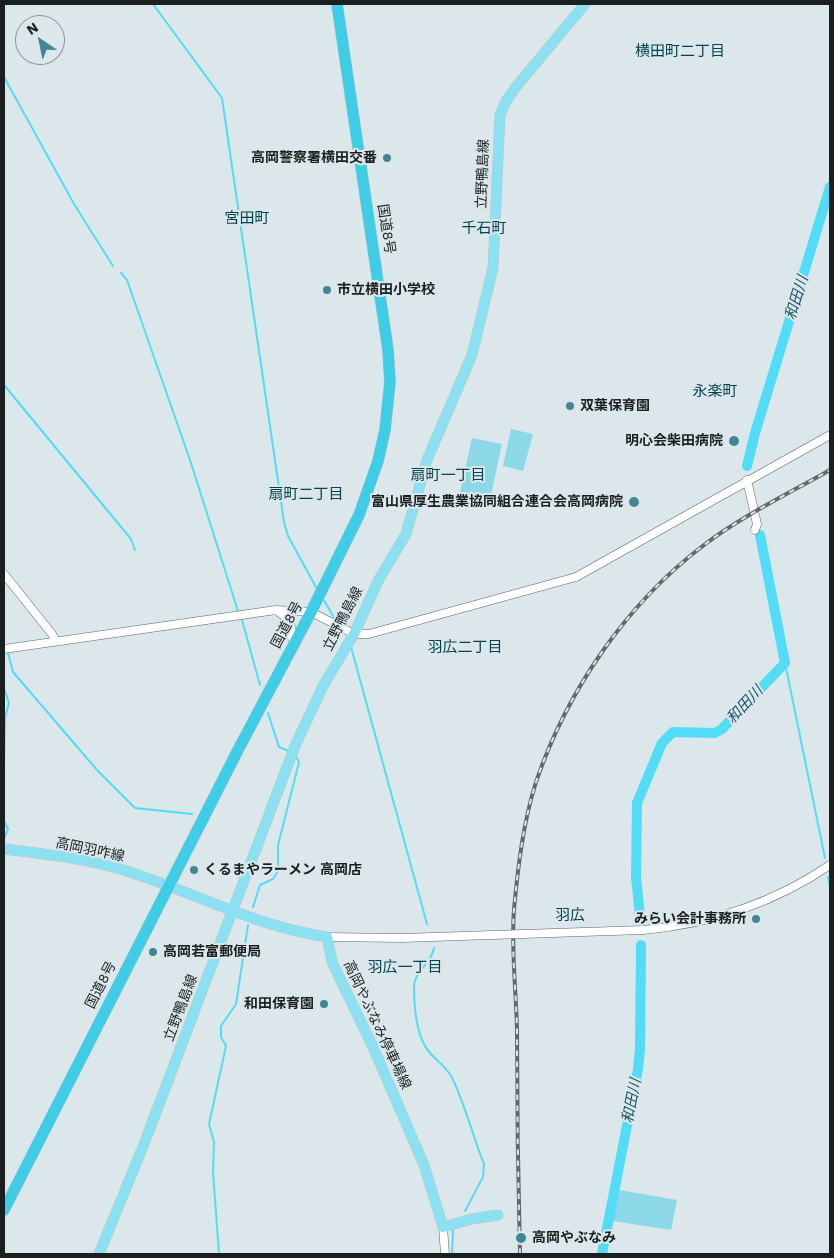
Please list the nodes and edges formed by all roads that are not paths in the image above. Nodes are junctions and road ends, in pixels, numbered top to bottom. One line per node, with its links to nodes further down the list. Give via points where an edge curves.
1 (337, 4): 8 (highway, 国道8号, via 383,306 390,382 378,461 359,515)
2 (585, 4): 9 (main road, 立野鴨島線, via 506,101 500,116 493,268 481,324 472,355 427,460 406,534 378,581)
3 (830, 435): 4 (street)
4 (748, 480): 5 (street, via 757,524); 9 (street, via 576,577 369,634)
5 (755, 530)
6 (4, 574): 10 (street)
7 (276, 610): 8 (street); 10 (street); 11 (street, via 290,620)
8 (311, 612): 9 (street); 11 (highway, 国道8号)
9 (354, 634): 16 (main road, 立野鴨島線, via 323,686 294,750)
10 (56, 641): 12 (street)
11 (293, 646): 15 (highway, 国道8号)
12 (4, 649)
13 (4, 849): 15 (main road, 高岡羽咋線, via 72,858 119,869)
14 (830, 865): 17 (street, bridge, via 783,892 730,914 690,924 643,930 402,938)
15 (168, 886): 16 (main road); 18 (highway, 国道8号)
16 (232, 910): 17 (main road, via 271,925); 21 (main road, 立野鴨島線)
17 (327, 937): 20 (main road, 高岡やぶなみ停車場線, via 332,962 373,1046 420,1156)
18 (4, 1210)
19 (498, 1215): 20 (main road)
20 (443, 1227): 22 (street)
21 (99, 1254)
22 (445, 1254)

